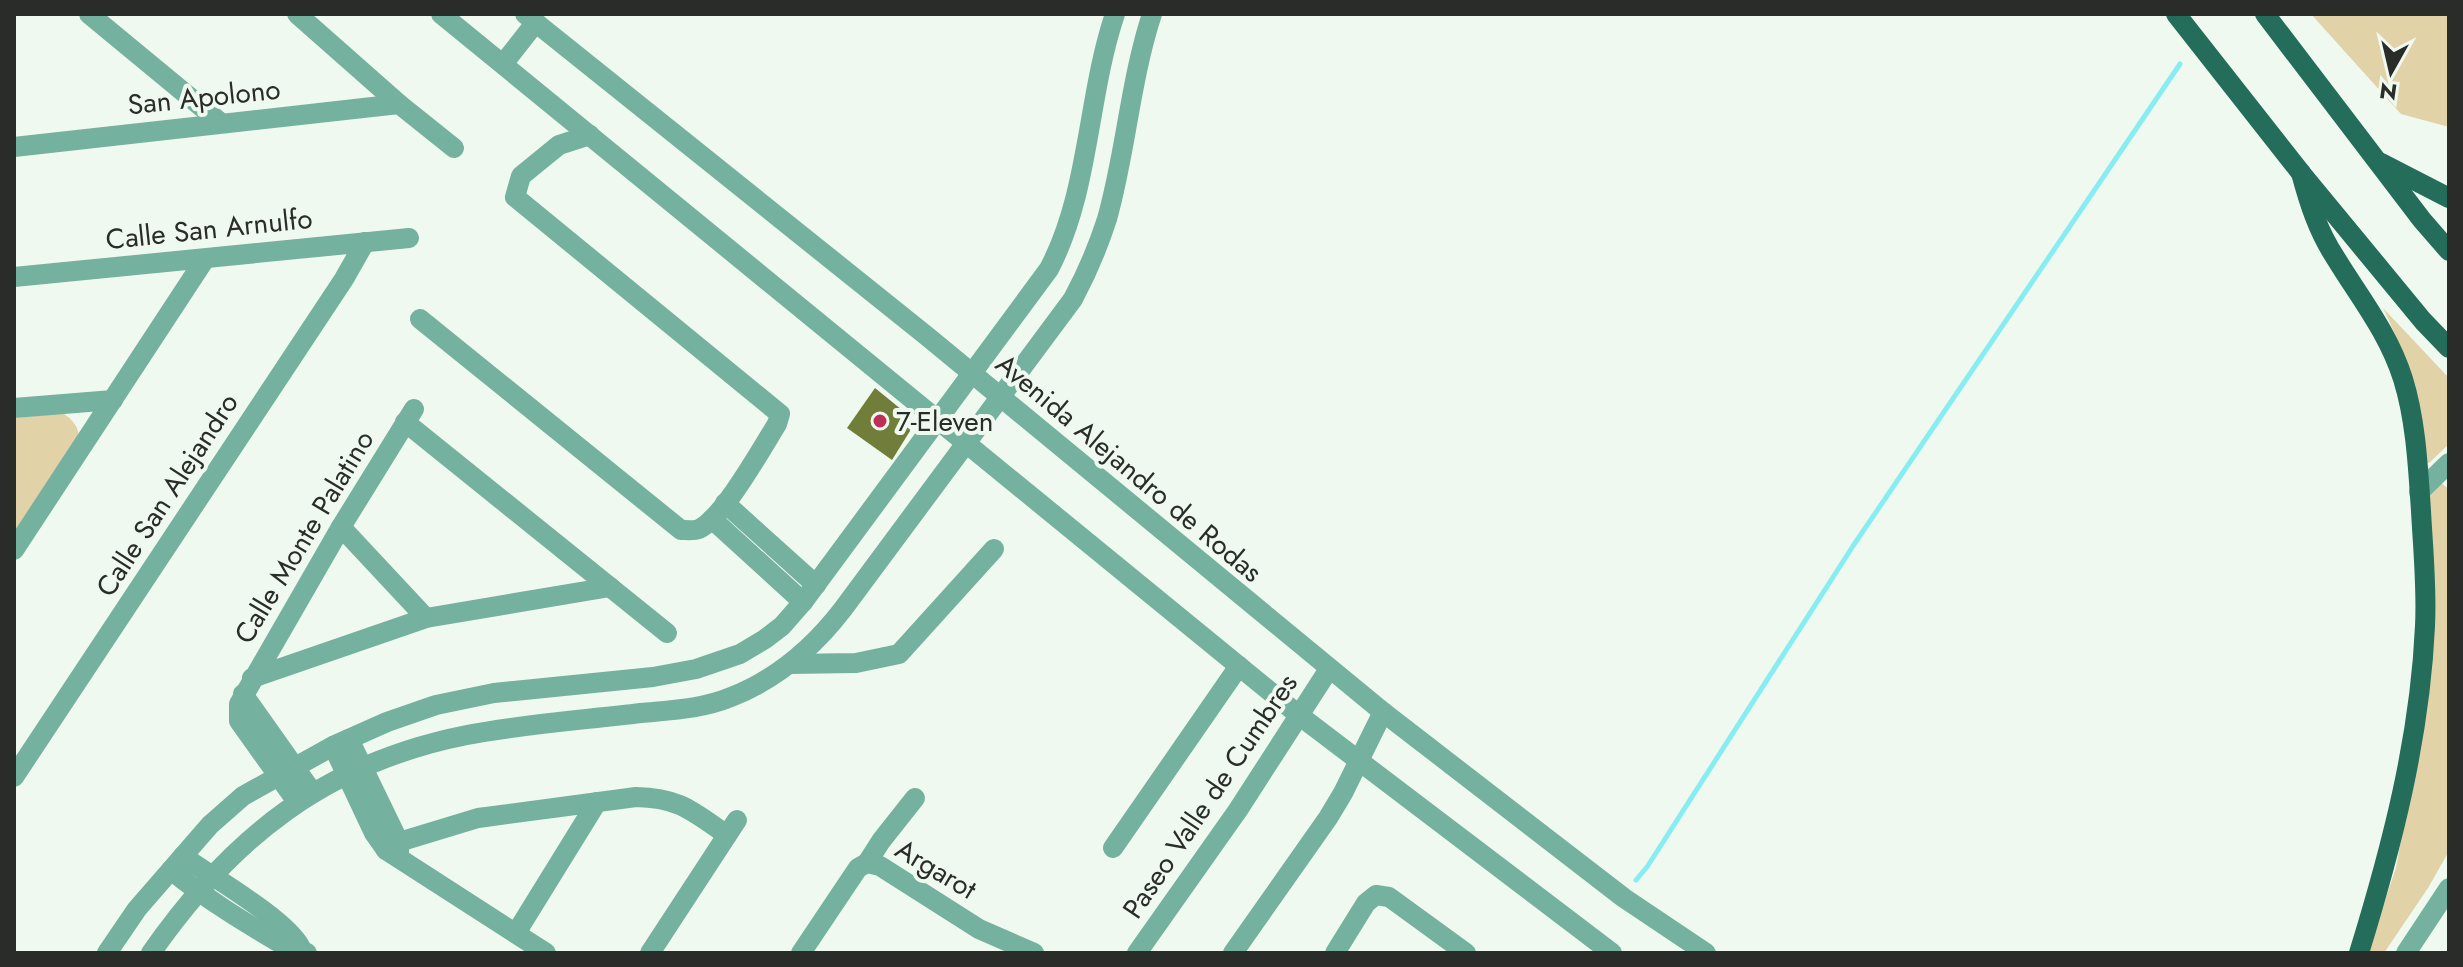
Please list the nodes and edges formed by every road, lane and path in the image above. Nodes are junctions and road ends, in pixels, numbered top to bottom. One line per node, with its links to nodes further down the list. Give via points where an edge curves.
1 (89, 14): 11 (street)
2 (297, 14): 10 (street)
3 (441, 14): 9 (street)
4 (1115, 14): 25 (street, via 1060,248)
5 (1152, 14): 26 (street, via 1097,247 1073,299)
6 (2265, 14): 15 (main road)
7 (531, 18): 9 (street); 25 (street, Avenida Alejandro de Rodas)
8 (2187, 18): 16 (main road)
9 (503, 64): 12 (street)
10 (399, 104): 11 (street, San Apolono); 14 (street)
11 (221, 123): 13 (street, San Apolono)
12 (590, 135): 29 (street); 33 (street, via 559,145 521,176 515,197 780,414)
13 (14, 147)
14 (454, 148)
15 (2377, 161): 17 (main road); 20 (main road)
16 (2301, 173): 24 (main road); 32 (main road, via 2311,211 2334,257 2392,348 2410,410)
17 (2449, 198)
18 (409, 238): 19 (street, Calle San Arnulfo)
19 (365, 242): 21 (street, Calle San Arnulfo); 55 (street, Calle San Alejandro)
20 (2449, 251)
21 (205, 259): 22 (street, Calle San Arnulfo); 27 (street)
22 (14, 277)
23 (420, 319): 33 (street, via 681,530 698,530)
24 (2449, 348)
25 (973, 374): 26 (street, Avenida Alejandro de Rodas); 29 (street)
26 (1000, 398): 30 (street); 45 (street, Avenida Alejandro de Rodas)
27 (113, 400): 28 (street); 36 (street)
28 (14, 408)
29 (937, 421): 30 (street); 37 (street)
30 (966, 444): 42 (street, via 824,634); 43 (street)
31 (2449, 463): 32 (street)
32 (2419, 492): 79 (main road, via 2425,625 2418,709 2394,833)
33 (719, 511): 37 (street); 39 (street)
34 (341, 527): 38 (street, Calle Monte Palatino, via 409,416); 40 (street); 46 (street, Calle Monte Palatino)
35 (994, 549): 42 (street, via 899,654 856,663)
36 (14, 550)
37 (816, 585): 39 (street)
38 (610, 587): 40 (street); 41 (street)
39 (803, 602): 44 (street, via 765,639)
40 (426, 618): 46 (street)
41 (667, 633)
42 (790, 664): 47 (street, via 750,689)
43 (1239, 666): 49 (street); 59 (street)
44 (696, 669): 47 (street); 50 (street, via 494,693 436,705)
45 (1329, 669): 48 (street, Avenida Alejandro de Rodas); 49 (street, Paseo Valle de Cumbres)
46 (248, 686): 52 (street); 54 (street, via 239,721)
47 (704, 706): 53 (street, via 466,735)
48 (1383, 712): 51 (street); 78 (street, Avenida Alejandro de Rodas, via 1624,898)
49 (1300, 716): 51 (street); 73 (street, Paseo Valle de Cumbres)
50 (341, 742): 52 (street); 53 (street)
51 (1359, 761): 74 (street, via 1328,818); 77 (street)
52 (296, 765): 54 (street); 56 (street)
53 (355, 773): 56 (street); 60 (street)
54 (277, 776): 56 (street); 61 (street, via 243,796)
55 (14, 777)
56 (305, 797): 63 (street, via 237,849)
57 (915, 798): 62 (street)
58 (597, 802): 60 (street, via 478,818); 65 (street); 70 (street, via 667,799 732,828)
59 (1113, 848)
60 (395, 850): 65 (street, via 426,878)
61 (177, 863): 63 (street); 67 (street)
62 (867, 863): 71 (street, Argarot, via 858,868); 72 (street, Argarot, via 880,866 979,929)
63 (205, 885): 66 (street, via 251,903); 68 (street)
64 (2449, 888): 80 (street)
65 (516, 933): 69 (street)
66 (296, 948)
67 (107, 953)
68 (151, 953)
69 (546, 953)
70 (650, 953)
71 (801, 953)
72 (1034, 953)
73 (1137, 953)
74 (1233, 953)
75 (1335, 953): 76 (street, via 1376,895 1389,897)
76 (1466, 953)
77 (1612, 953)
78 (1706, 953)
79 (2359, 953)
80 (2406, 953)

